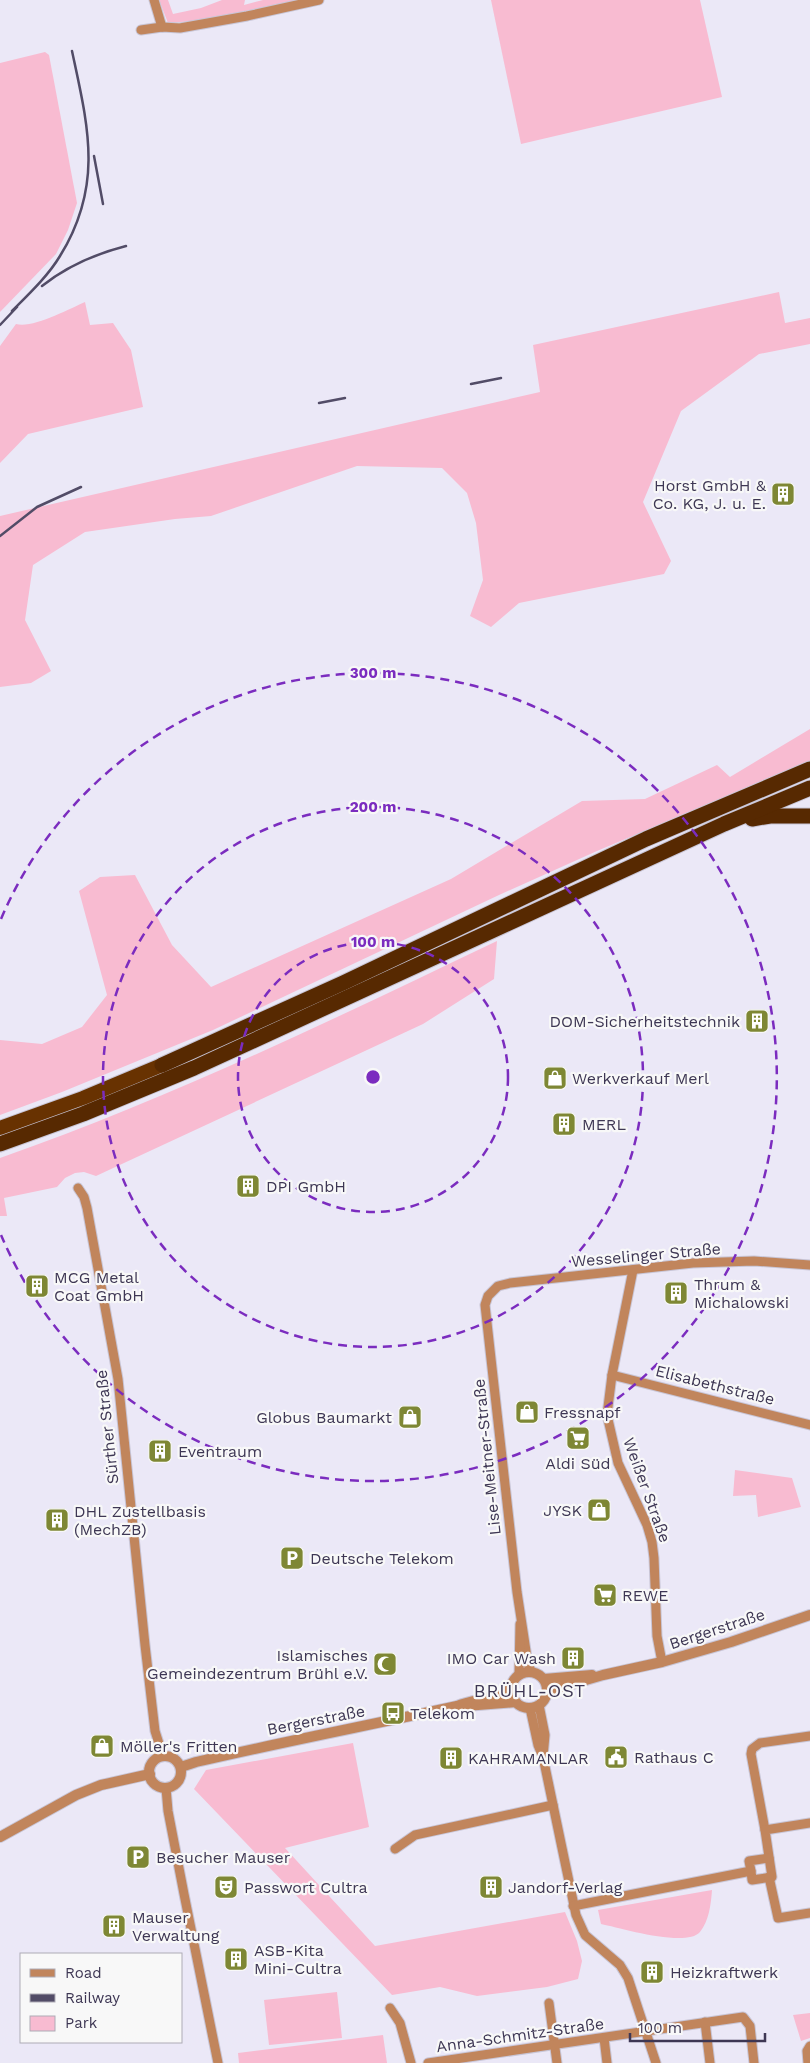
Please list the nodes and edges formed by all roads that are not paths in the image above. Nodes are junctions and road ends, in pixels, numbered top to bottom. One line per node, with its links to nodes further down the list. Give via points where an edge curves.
1 (154, 0): 3 (street)
2 (319, 0): 3 (street, via 180,28)
3 (162, 27): 4 (street)
4 (141, 30)
5 (810, 769): 9 (highway, via 646,839)
6 (810, 788): 8 (highway)
7 (810, 816): 8 (highway, via 770,816)
8 (724, 824): 11 (highway, via 194,1068)
9 (162, 1065): 10 (highway)
10 (0, 1128)
11 (0, 1144)
12 (78, 1188): 31 (street, Sürther Straße, via 87,1208 118,1379 155,1732)
13 (810, 1265): 14 (street, Wesselinger Straße, via 754,1261)
14 (633, 1270): 15 (street, Wesselinger Straße, via 510,1283 498,1286); 16 (street, Weißer Straße)
15 (488, 1296): 19 (street, Lise-Meitner-Straße, via 485,1305 488,1338)
16 (612, 1375): 17 (street, Elisabethstraße); 20 (street, Weißer Straße, via 607,1415 618,1463 652,1542 657,1636)
17 (810, 1425)
18 (810, 1615): 20 (street, Bergerstraße)
19 (521, 1616): 21 (street, Lise-Meitner-Straße); 22 (street, Lise-Meitner-Straße)
20 (662, 1662): 23 (street, Bergerstraße)
21 (531, 1671): 22 (street); 24 (street)
22 (519, 1674): 25 (street)
23 (603, 1675): 24 (street, Bergerstraße); 26 (street, Bergerstraße)
24 (544, 1679): 26 (street)
25 (511, 1689): 27 (street); 28 (street, Bergerstraße)
26 (548, 1691): 29 (street, via 544,1702)
27 (516, 1702): 28 (street, Bergerstraße); 29 (street, Bergerstraße, via 524,1708)
28 (457, 1706): 32 (street, Bergerstraße, via 290,1740)
29 (535, 1707): 35 (street, via 538,1745)
30 (810, 1736): 37 (street, via 760,1743 752,1749)
31 (163, 1756): 32 (street, via 174,1758); 33 (street, via 153,1761)
32 (181, 1767): 34 (street, via 178,1782)
33 (150, 1774): 34 (street, via 157,1786); 38 (street, via 101,1785 76,1795)
34 (166, 1788): 52 (street)
35 (553, 1805): 39 (street, via 415,1835); 43 (street)
36 (810, 1823): 37 (street)
37 (765, 1830): 40 (street)
38 (0, 1837)
39 (395, 1848)
40 (769, 1858): 41 (street, via 749,1861); 42 (street, via 772,1877)
41 (751, 1871): 42 (street, via 752,1880); 43 (street)
42 (769, 1877): 44 (street, via 778,1918)
43 (574, 1906): 48 (street, via 585,1935 620,1966 628,1978)
44 (810, 1913)
45 (549, 2003): 50 (street)
46 (390, 2008): 53 (street, via 400,2023)
47 (705, 2022): 48 (street, Anna-Schmitz-Straße); 58 (street); 59 (street, Anna-Schmitz-Straße, via 743,2017 750,2026)
48 (646, 2031): 49 (street, Anna-Schmitz-Straße); 57 (street)
49 (604, 2038): 50 (street, Anna-Schmitz-Straße); 56 (street)
50 (555, 2044): 54 (street, Anna-Schmitz-Straße); 55 (street)
51 (810, 2046): 60 (street)
52 (218, 2063)
53 (411, 2063)
54 (428, 2063)
55 (557, 2063)
56 (608, 2063)
57 (656, 2063)
58 (710, 2063)
59 (754, 2063)
60 (808, 2063)

